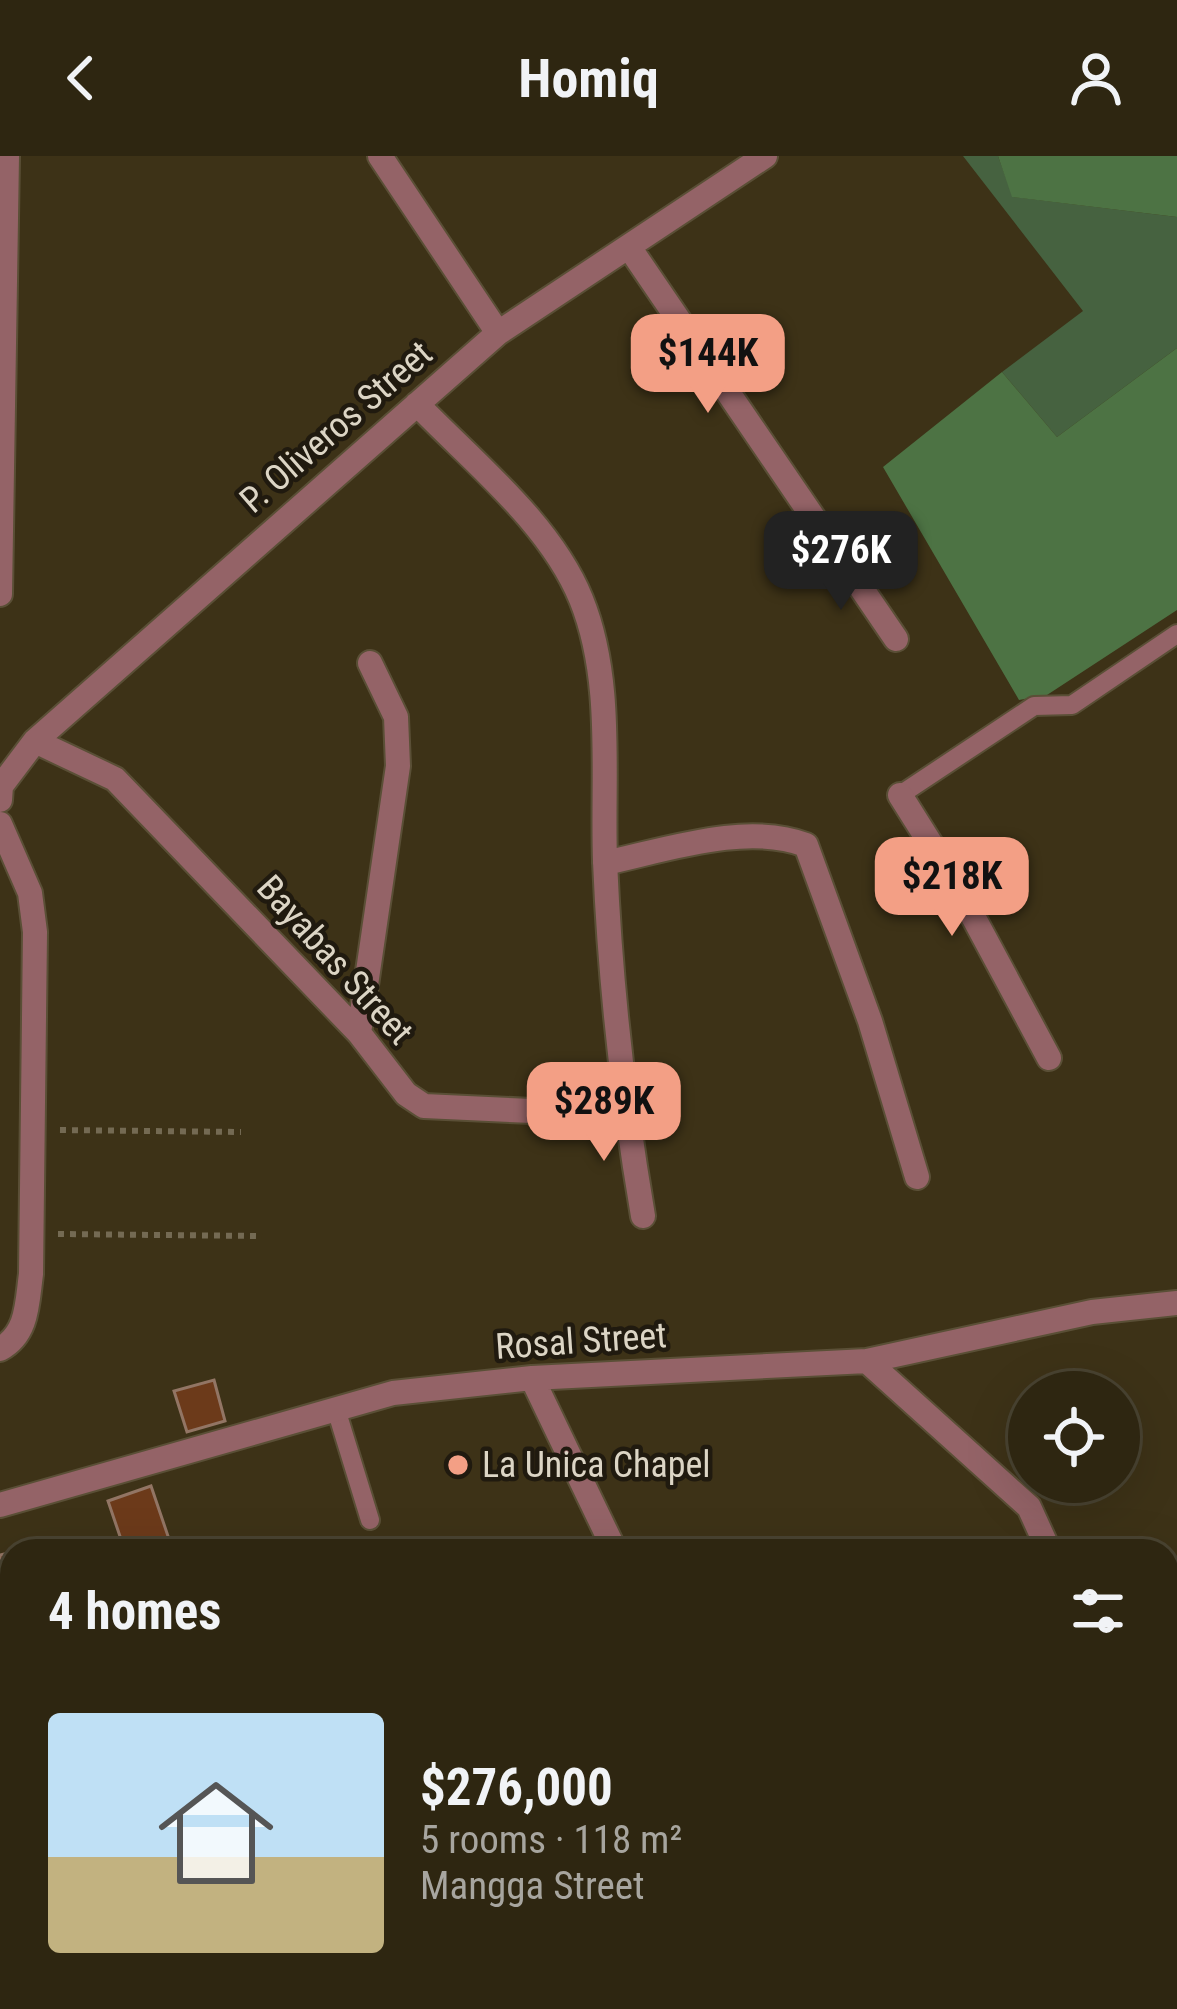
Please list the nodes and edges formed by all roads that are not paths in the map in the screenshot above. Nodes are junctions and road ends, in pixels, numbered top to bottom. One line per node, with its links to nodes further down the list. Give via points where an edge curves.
1 (7, 156): 7 (street)
2 (380, 156): 5 (street)
3 (764, 156): 4 (street, P. Oliveros Street)
4 (629, 248): 5 (street, P. Oliveros Street); 9 (street)
5 (498, 333): 6 (street, P. Oliveros Street)
6 (417, 404): 11 (street, P. Oliveros Street); 15 (street, via 528,520 579,594 595,639)
7 (0, 594)
8 (1177, 634): 12 (lane, via 1072,705 1034,706)
9 (896, 639)
10 (370, 663): 16 (street, via 395,717 398,766)
11 (35, 741): 13 (street, P. Oliveros Street, via 1,786); 16 (street, Bayabas Street, via 116,778)
12 (900, 795): 17 (street)
13 (0, 800)
14 (0, 824): 22 (street, via 30,892 35,932 24,1322)
15 (605, 863): 18 (street); 19 (street, via 704,842 806,845)
16 (359, 1033): 18 (street, Bayabas Street, via 424,1106 532,1111)
17 (1049, 1058)
18 (626, 1104): 20 (street)
19 (917, 1177)
20 (643, 1216)
21 (1177, 1303): 23 (street, Rosal Street, via 1092,1312)
22 (0, 1349)
23 (867, 1361): 24 (street, Rosal Street); 29 (street, via 1029,1507)
24 (532, 1378): 25 (street, Rosal Street, via 393,1393); 28 (street)
25 (336, 1409): 26 (street, Rosal Street); 27 (lane)
26 (0, 1505)
27 (370, 1520)
28 (609, 1539)
29 (1044, 1539)

